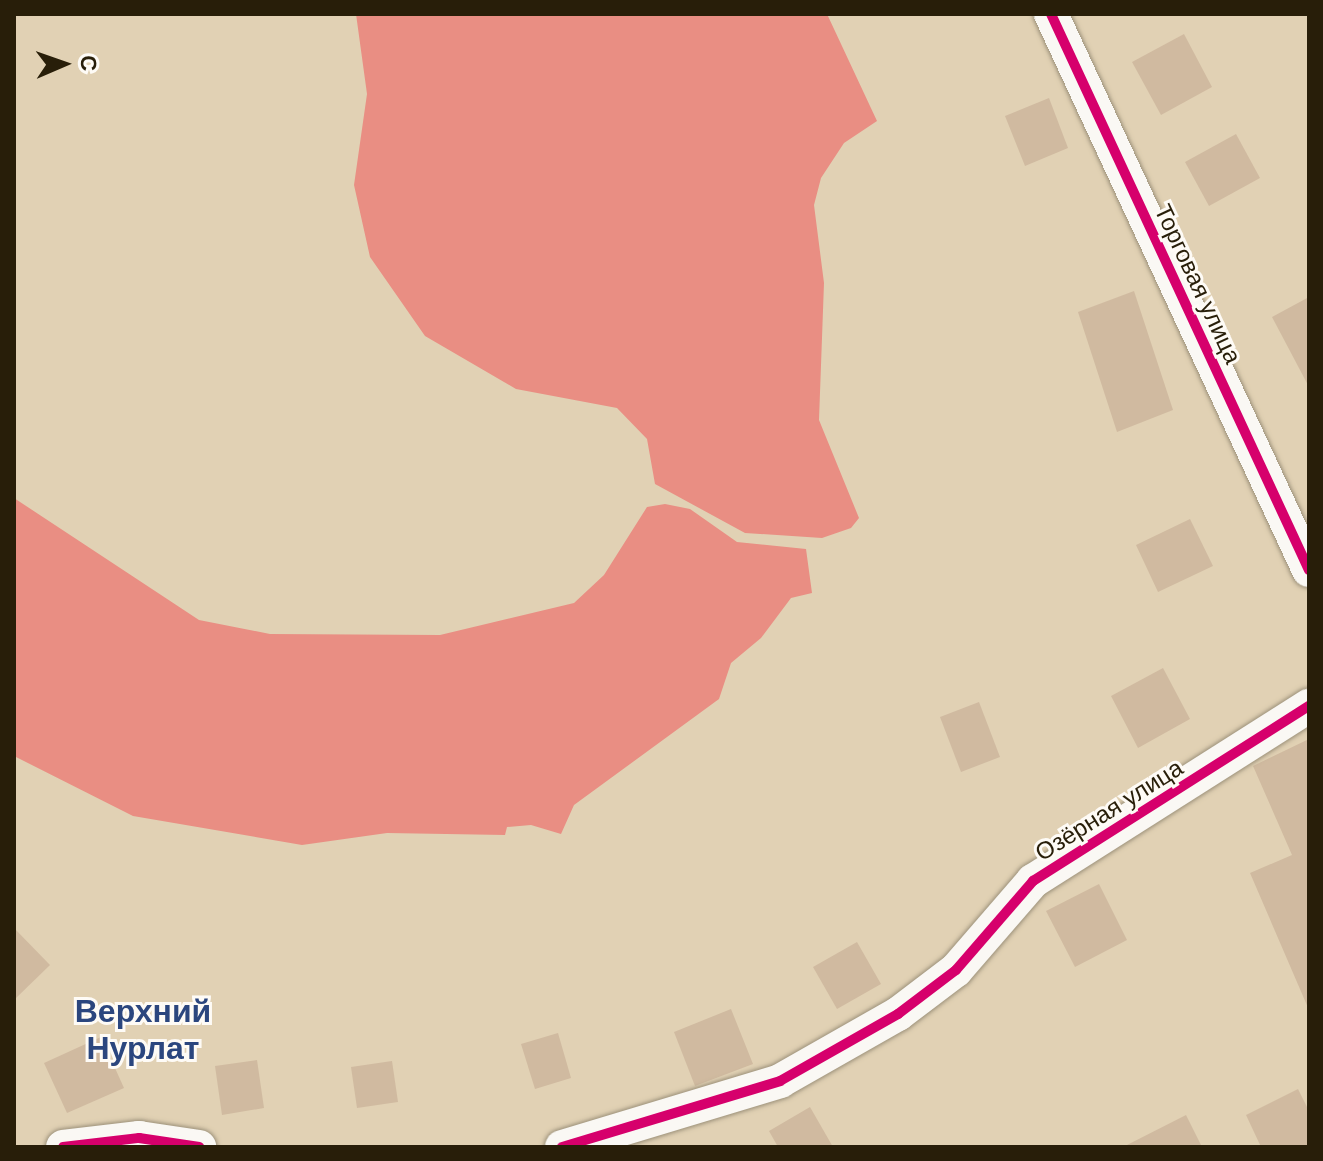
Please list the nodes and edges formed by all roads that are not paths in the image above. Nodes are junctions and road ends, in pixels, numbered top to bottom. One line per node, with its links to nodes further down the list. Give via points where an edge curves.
1 (1051, 14): 2 (street, Торговая улица)
2 (1309, 570)
3 (1309, 706): 6 (street, Озёрная улица, via 1033,881 956,970 898,1014 780,1081)
4 (63, 1147): 5 (street, via 139,1138)
5 (199, 1147)
6 (562, 1147)

